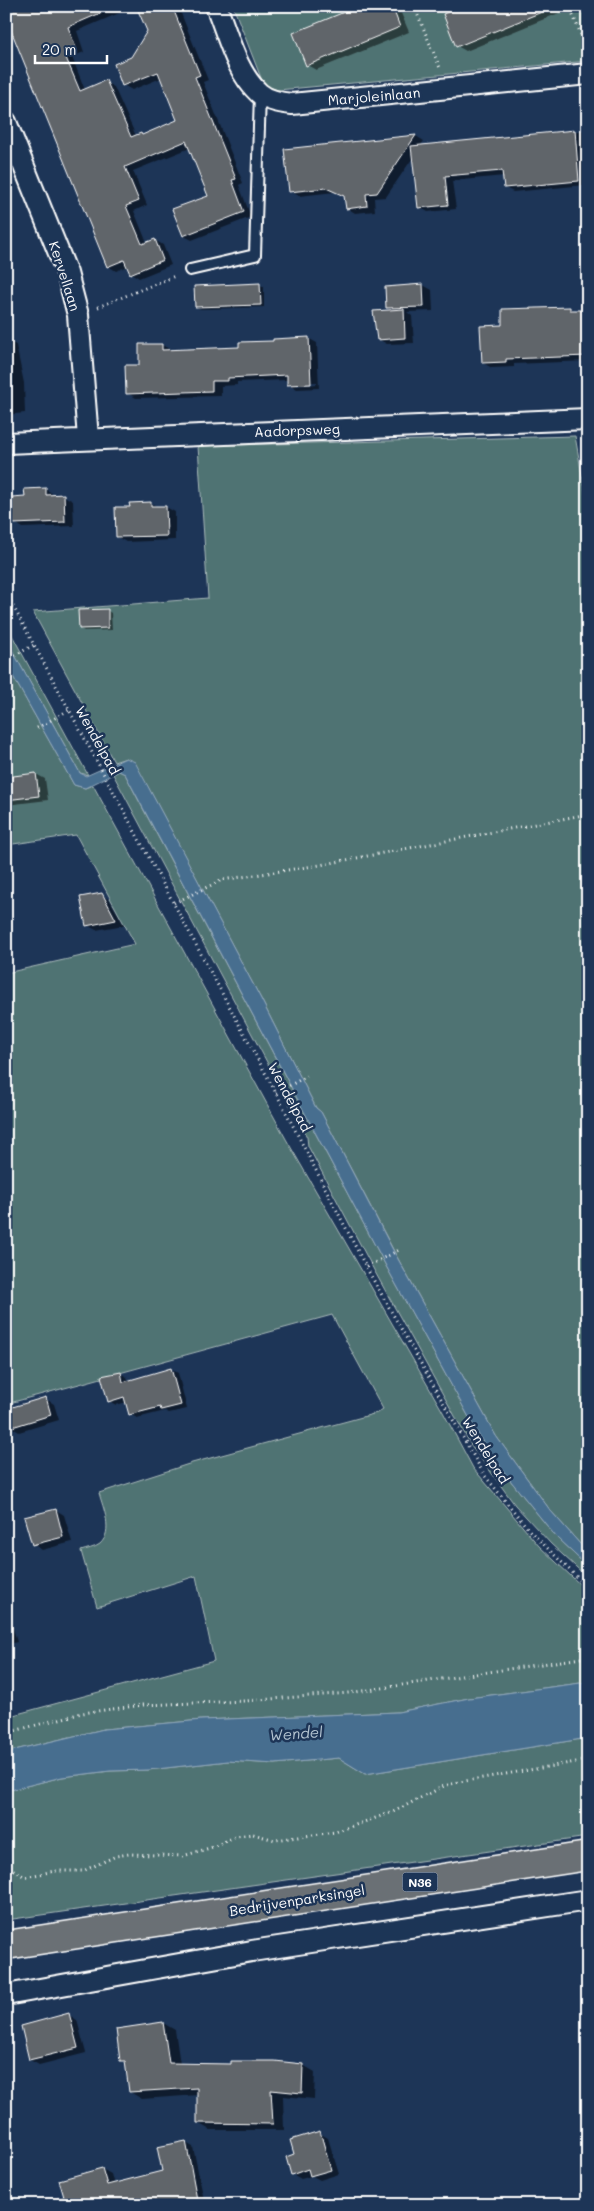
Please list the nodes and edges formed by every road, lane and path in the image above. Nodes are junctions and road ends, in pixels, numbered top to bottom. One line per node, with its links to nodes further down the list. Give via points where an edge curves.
1 (216, 6): 7 (street, Marjoleinlaan, via 243,74)
2 (414, 6): 6 (path, via 440,68)
3 (569, 6): 4 (path)
4 (588, 51)
5 (588, 74): 6 (street, Marjoleinlaan)
6 (444, 90): 7 (street, Marjoleinlaan, via 292,104 277,102)
7 (260, 94): 9 (lane, via 255,255)
8 (6, 122): 10 (street, Kervellaan, via 67,273)
9 (190, 270): 10 (path)
10 (78, 314): 12 (street, Kervellaan)
11 (588, 419): 12 (street, Aadorpsweg)
12 (88, 438): 13 (street, Aadorpsweg)
13 (6, 443)
14 (6, 593): 15 (path, Wendelpad)
15 (34, 645): 16 (path); 17 (path, Wendelpad)
16 (6, 660)
17 (69, 710): 18 (path); 20 (path, Wendelpad)
18 (37, 728)
19 (588, 814): 20 (path, via 320,865 222,880)
20 (174, 903): 22 (path, Wendelpad)
21 (307, 1076): 22 (path)
22 (276, 1093): 24 (path, Wendelpad)
23 (399, 1250): 24 (path)
24 (366, 1267): 25 (path, Wendelpad, via 485,1476 530,1531)
25 (588, 1588)
26 (588, 1657): 27 (path, via 348,1692 246,1701 143,1705 82,1713)
27 (6, 1733)
28 (588, 1760): 30 (path, via 458,1782 393,1812 335,1832 275,1840 253,1834 236,1836 183,1856 129,1854 83,1870 54,1871 25,1878)
29 (588, 1856): 32 (highway, Bedrijvenparksingel / N36)
30 (6, 1863)
31 (588, 1900): 33 (street, via 252,1951)
32 (6, 1945)
33 (6, 1995)

